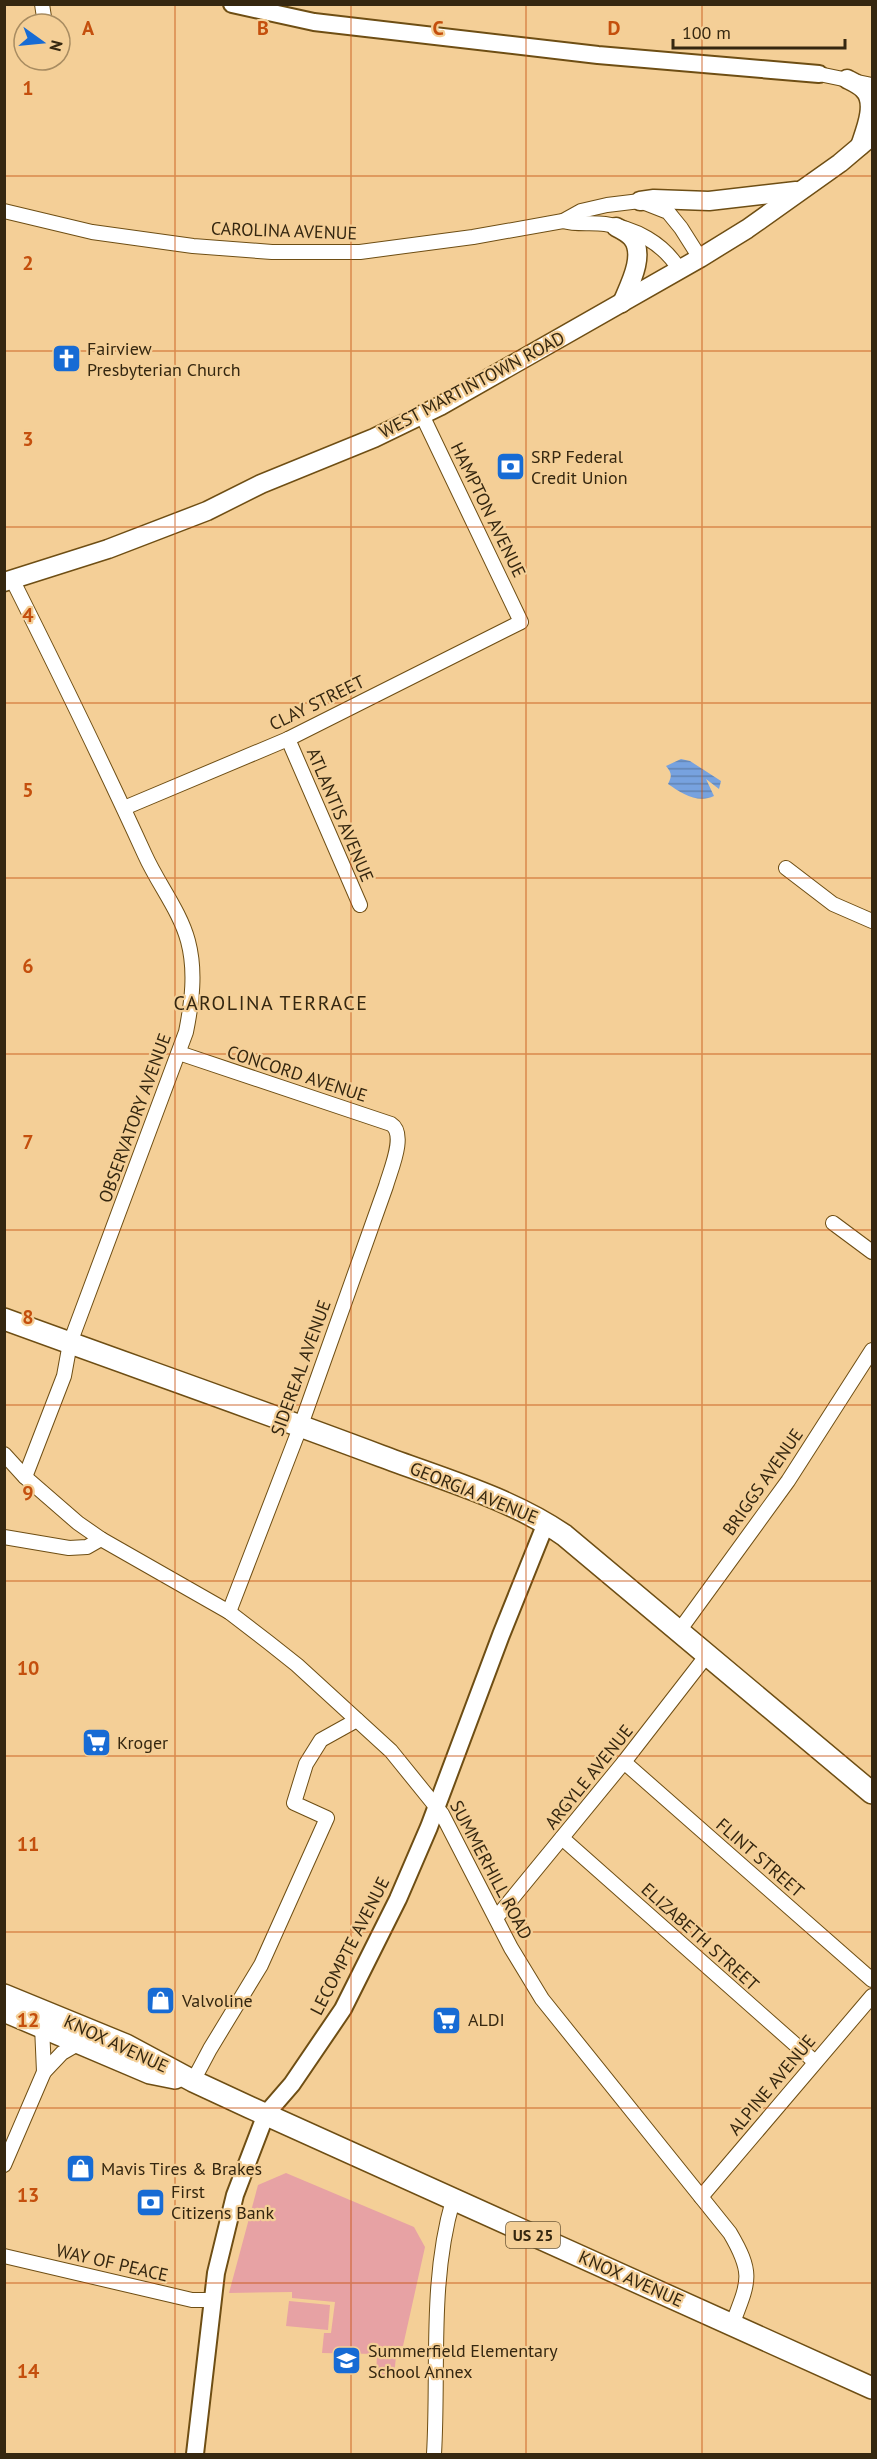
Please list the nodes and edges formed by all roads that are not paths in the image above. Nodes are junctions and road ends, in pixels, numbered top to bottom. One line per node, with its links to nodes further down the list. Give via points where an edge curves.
1 (232, 4): 2 (street)
2 (254, 7): 3 (street, via 314,22 598,55)
3 (819, 74): 4 (street); 5 (street)
4 (873, 74)
5 (848, 79): 6 (street); 7 (main road, via 866,90 870,102)
6 (873, 85)
7 (866, 141): 8 (main road, WEST MARTINTOWN ROAD)
8 (801, 190): 9 (main road, via 709,201); 13 (main road, WEST MARTINTOWN ROAD)
9 (640, 201): 11 (street, CAROLINA AVENUE, via 607,204); 13 (street, CAROLINA AVENUE, via 668,212)
10 (4, 211): 11 (street, CAROLINA AVENUE, via 102,233 193,246 294,252 360,252)
11 (563, 221): 12 (street, CAROLINA AVENUE)
12 (616, 227): 14 (street, CAROLINA AVENUE, via 651,240); 15 (main road, via 633,239 636,247 635,268)
13 (700, 258): 14 (main road, WEST MARTINTOWN ROAD)
14 (679, 269): 15 (main road, WEST MARTINTOWN ROAD)
15 (622, 303): 16 (main road, WEST MARTINTOWN ROAD)
16 (422, 415): 17 (main road, WEST MARTINTOWN ROAD, via 175,524); 18 (street, HAMPTON AVENUE)
17 (8, 581): 20 (street, OBSERVATORY AVENUE)
18 (521, 622): 19 (street, CLAY STREET)
19 (288, 738): 20 (street, CLAY STREET); 22 (street, ATLANTIS AVENUE)
20 (124, 808): 24 (street, OBSERVATORY AVENUE, via 188,941 192,995)
21 (786, 868): 23 (street, via 833,904)
22 (360, 905)
23 (873, 921)
24 (179, 1053): 25 (street, CONCORD AVENUE, via 384,1122 395,1127); 29 (street, OBSERVATORY AVENUE)
25 (398, 1134): 31 (street, SIDEREAL AVENUE, via 386,1186)
26 (833, 1223): 27 (street)
27 (873, 1252)
28 (4, 1319): 29 (main road, GEORGIA AVENUE)
29 (70, 1343): 31 (main road, GEORGIA AVENUE); 33 (street, OBSERVATORY AVENUE, via 64,1376)
30 (873, 1350): 38 (street, BRIGGS AVENUE, via 788,1481)
31 (301, 1425): 34 (main road, GEORGIA AVENUE); 37 (street, SIDEREAL AVENUE)
32 (4, 1454): 33 (street, SUMMERHILL ROAD)
33 (25, 1477): 36 (street, SUMMERHILL ROAD)
34 (546, 1523): 38 (main road, GEORGIA AVENUE); 43 (street, LECOMPTE AVENUE)
35 (4, 1537): 36 (street, via 69,1548 87,1547)
36 (101, 1539): 37 (street, SUMMERHILL ROAD)
37 (229, 1612): 40 (street, SUMMERHILL ROAD, via 297,1665)
38 (679, 1630): 39 (main road, GEORGIA AVENUE)
39 (707, 1655): 41 (street, ARGYLE AVENUE); 42 (main road, GEORGIA AVENUE)
40 (357, 1720): 43 (street, SUMMERHILL ROAD, via 391,1751); 54 (street, via 321,1740 306,1764 294,1803 327,1818 261,1965)
41 (624, 1762): 44 (street, ARGYLE AVENUE); 46 (street, FLINT STREET)
42 (873, 1793)
43 (437, 1806): 45 (street, SUMMERHILL ROAD); 55 (street, LECOMPTE AVENUE, via 398,1899 344,2009)
44 (562, 1838): 45 (street, ARGYLE AVENUE); 52 (street, ELIZABETH STREET)
45 (496, 1918): 57 (street, SUMMERHILL ROAD, via 542,1999)
46 (873, 1980)
47 (4, 1995): 54 (main road, KNOX AVENUE / US 25, via 126,2045)
48 (873, 1996): 52 (street, ALPINE AVENUE)
49 (4, 2011): 50 (main road, KNOX AVENUE / US 25)
50 (42, 2026): 51 (main road, KNOX AVENUE / US 25); 53 (street)
51 (81, 2042): 53 (street, via 62,2053); 54 (main road, KNOX AVENUE / US 25, via 150,2073)
52 (815, 2062): 57 (street, ALPINE AVENUE)
53 (44, 2072): 56 (street)
54 (193, 2081): 55 (main road, KNOX AVENUE / US 25)
55 (266, 2114): 58 (main road, KNOX AVENUE / US 25); 60 (street, LECOMPTE AVENUE, via 235,2195)
56 (4, 2165)
57 (701, 2198): 61 (street, SUMMERHILL ROAD, via 730,2233 747,2266)
58 (453, 2200): 61 (main road, KNOX AVENUE / US 25); 64 (street, via 440,2265)
59 (4, 2256): 60 (street, WAY OF PEACE, via 192,2300)
60 (212, 2300): 63 (street, LECOMPTE AVENUE)
61 (732, 2325): 62 (main road, KNOX AVENUE / US 25)
62 (873, 2388)
63 (195, 2454)
64 (434, 2454)

